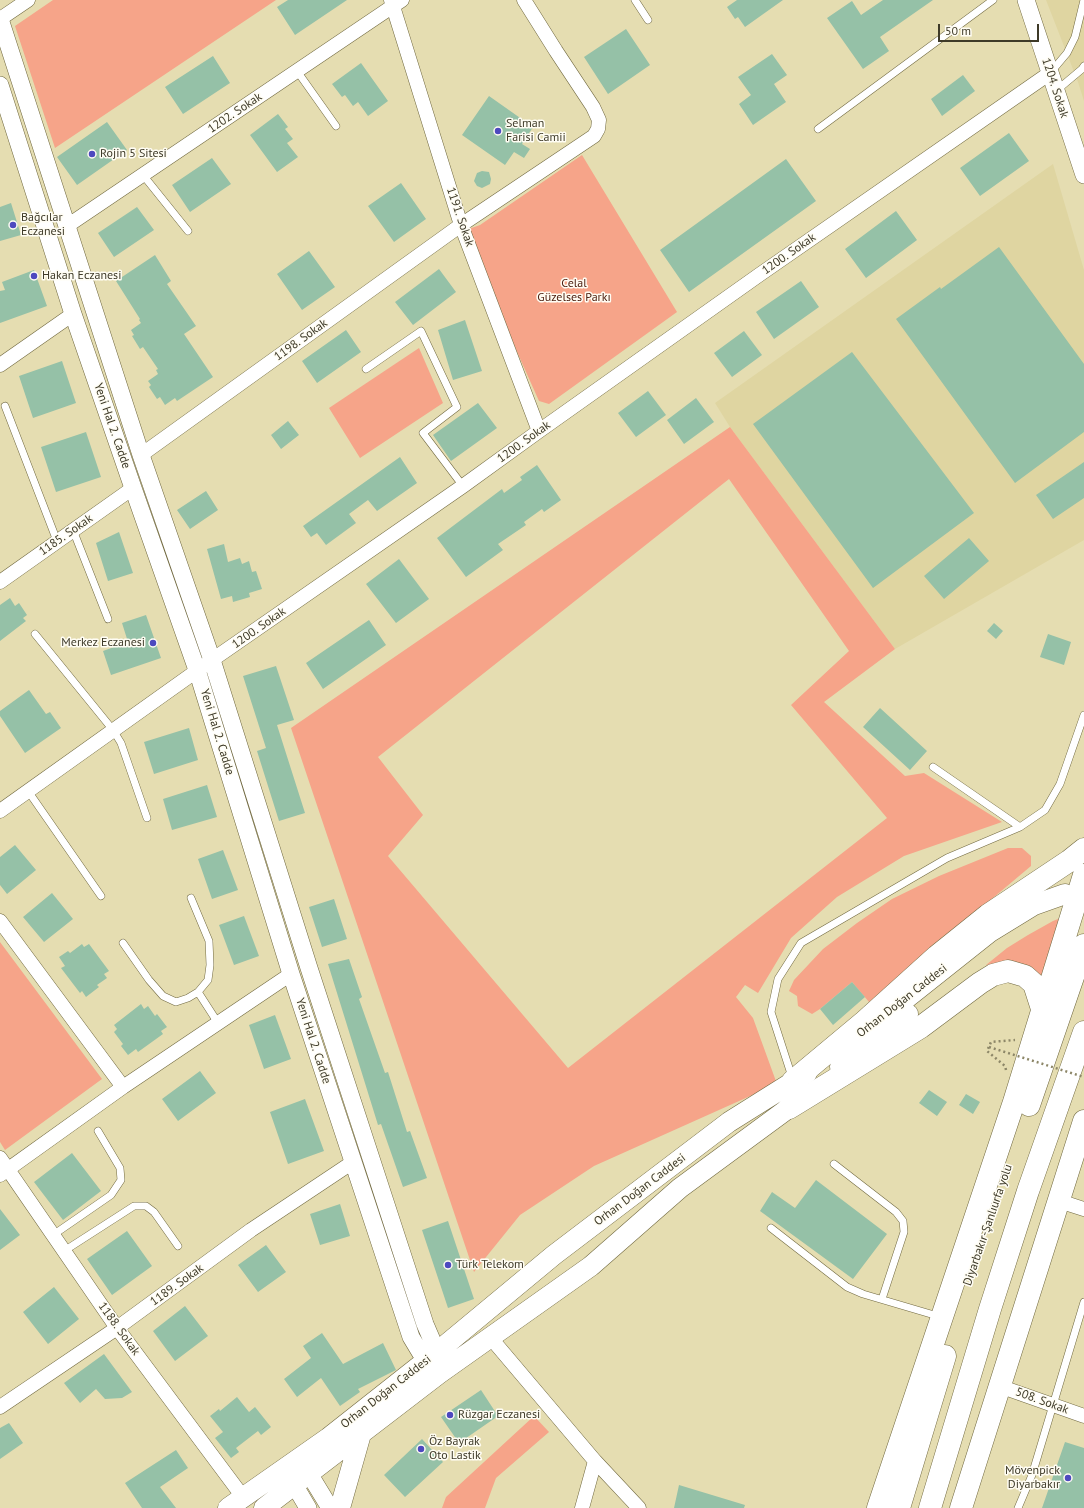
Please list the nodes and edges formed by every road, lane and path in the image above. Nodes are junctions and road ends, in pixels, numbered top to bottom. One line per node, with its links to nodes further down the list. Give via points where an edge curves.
1 (28, 0): 8 (street)
2 (524, 0): 19 (street, 1198. Sokak, via 594,107 599,120 598,129 594,136)
3 (635, 0): 9 (lane)
4 (993, 0): 16 (lane)
5 (1026, 0): 12 (street, 1204. Sokak)
6 (1084, 0): 12 (lane, via 1076,37 1067,53)
7 (396, 2): 11 (street, 1202. Sokak); 19 (street, 1191. Sokak)
8 (0, 19): 20 (street)
9 (648, 20)
10 (1084, 66): 14 (lane)
11 (297, 71): 15 (lane); 17 (street, 1202. Sokak)
12 (1050, 73): 14 (street, 1204. Sokak); 26 (street, 1200. Sokak)
13 (0, 85): 22 (street, Yeni Hal 2. Cadde)
14 (1055, 92): 18 (street, 1204. Sokak)
15 (336, 126)
16 (818, 129)
17 (143, 175): 20 (street, 1202. Sokak); 21 (lane)
18 (1084, 175)
19 (461, 225): 26 (street, 1191. Sokak); 27 (street, 1198. Sokak)
20 (67, 226): 27 (street)
21 (188, 231)
22 (73, 314): 23 (street); 29 (street, Yeni Hal 2. Cadde)
23 (0, 365)
24 (366, 369): 28 (lane, via 422,332 457,407 423,434)
25 (5, 406): 31 (lane)
26 (539, 431): 28 (street, 1200. Sokak)
27 (141, 455): 35 (street)
28 (463, 486): 35 (street, 1200. Sokak)
29 (133, 488): 30 (street, 1185. Sokak); 36 (street, Yeni Hal 2. Cadde)
30 (73, 530): 31 (street, 1185. Sokak); 33 (lane)
31 (57, 541): 32 (street, 1185. Sokak)
32 (0, 582)
33 (108, 619)
34 (35, 634): 38 (lane)
35 (212, 660): 36 (street, 1200. Sokak); 79 (street)
36 (197, 670): 38 (street, 1200. Sokak); 51 (street, Yeni Hal 2. Cadde)
37 (1084, 715): 43 (lane, via 1060,784 1046,810)
38 (113, 730): 40 (street, 1200. Sokak); 42 (lane, via 121,743)
39 (933, 767): 43 (lane)
40 (28, 791): 41 (street, 1200. Sokak); 46 (lane)
41 (0, 811)
42 (147, 818)
43 (1020, 827): 60 (lane, via 947,858 801,943 778,979 771,1012)
44 (1084, 849): 60 (highway, via 988,915)
45 (1084, 875): 53 (highway)
46 (101, 896)
47 (191, 898): 52 (lane, via 209,941 208,980)
48 (0, 921): 61 (street)
49 (123, 943): 52 (lane, via 163,996 176,1002)
50 (1084, 945): 96 (highway, Diyarbakır-Şanlıurfa yolu, via 968,1284)
51 (291, 974): 54 (street); 65 (street, Yeni Hal 2. Cadde)
52 (198, 992): 54 (lane)
53 (1043, 1012): 62 (highway, via 1034,984 1025,976 1008,971 993,975 921,1027); 76 (highway)
54 (218, 1023): 61 (street)
55 (1084, 1032): 97 (highway, via 1028,1191)
56 (991, 1042): 57 (path)
57 (989, 1047): 58 (path); 59 (path, bridge)
58 (987, 1051)
59 (1084, 1077)
60 (793, 1081): 62 (main road, Orhan Doğan Caddesi, via 818,1066 884,1017 990,932 1034,905 1062,902 1025,918 987,945 907,1015); 79 (main road, Orhan Doğan Caddesi, via 729,1122 554,1255)
61 (123, 1087): 67 (street)
62 (790, 1108): 78 (main road, Orhan Doğan Caddesi, via 680,1188 591,1266)
63 (1084, 1121): 68 (highway)
64 (98, 1131): 71 (lane, via 120,1168 121,1180 111,1195)
65 (353, 1162): 77 (street, 1189. Sokak, via 251,1230); 79 (street, Yeni Hal 2. Cadde, via 411,1337 417,1349)
66 (834, 1164): 74 (lane, via 896,1212 903,1221 904,1232)
67 (3, 1168): 71 (street, 1188. Sokak)
68 (1059, 1201): 69 (street); 80 (highway)
69 (1084, 1209)
70 (771, 1228): 74 (lane, via 846,1287)
71 (53, 1235): 73 (street, 1188. Sokak)
72 (178, 1246): 73 (lane, via 154,1212 146,1206 134,1206)
73 (64, 1251): 77 (street, 1188. Sokak)
74 (882, 1299): 76 (lane)
75 (1084, 1302): 81 (lane)
76 (943, 1317): 95 (highway)
77 (117, 1328): 82 (street, 1189. Sokak); 87 (street, 1188. Sokak)
78 (490, 1337): 79 (main road, Orhan Doğan Caddesi); 85 (street)
79 (438, 1363): 84 (main road, Orhan Doğan Caddesi); 86 (main road, Orhan Doğan Caddesi, via 328,1438)
80 (999, 1386): 81 (street, 508. Sokak); 89 (highway)
81 (1053, 1406): 83 (street, 508. Sokak); 98 (lane, via 1032,1475)
82 (0, 1407)
83 (1084, 1416)
84 (361, 1434): 86 (main road, Orhan Doğan Caddesi); 92 (main road)
85 (596, 1461): 93 (street); 94 (street)
86 (297, 1471): 87 (main road, Orhan Doğan Caddesi); 88 (main road, Orhan Doğan Caddesi); 90 (street); 91 (street)
87 (236, 1502)
88 (272, 1507)
89 (964, 1507)
90 (308, 1508)
91 (330, 1508)
92 (340, 1508)
93 (582, 1508)
94 (639, 1508)
95 (878, 1508)
96 (899, 1508)
97 (930, 1508)
98 (1018, 1508)

